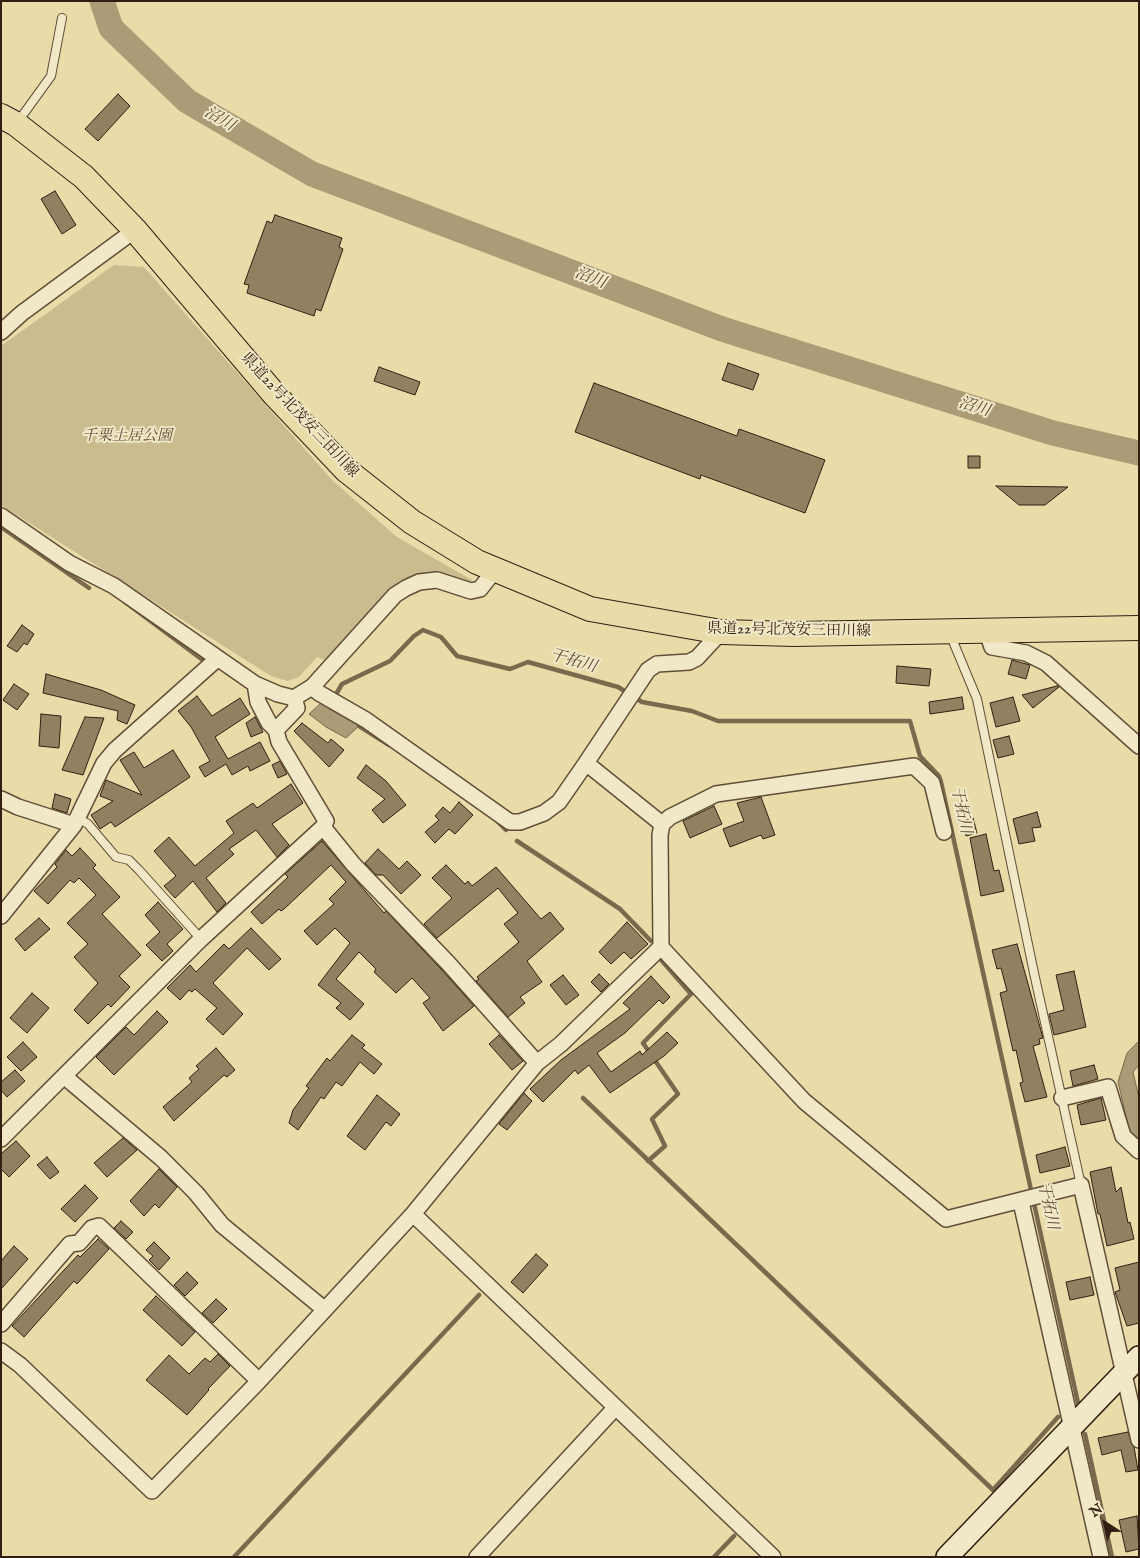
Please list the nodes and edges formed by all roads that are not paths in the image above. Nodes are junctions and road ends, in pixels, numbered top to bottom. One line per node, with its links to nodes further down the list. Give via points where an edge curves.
1 (62, 18): 2 (lane, via 51,76)
2 (8, 120): 3 (main road, 県道22号北茂安三田川線, via 84,177)
3 (135, 230): 4 (street); 6 (main road, 県道22号北茂安三田川線, via 274,394 346,470 412,522)
4 (1, 332)
5 (1, 516): 11 (street, via 69,563 114,586)
6 (495, 570): 9 (main road, 県道22号北茂安三田川線, via 590,610); 13 (street, via 480,589 471,591 437,580 420,582 395,595)
7 (1139, 628): 8 (main road, 県道22号北茂安三田川線)
8 (986, 630): 10 (main road, 県道22号北茂安三田川線); 16 (street, via 992,646 1026,653 1046,663)
9 (721, 632): 10 (main road, 県道22号北茂安三田川線); 17 (street, via 697,658 688,662 658,664 648,670)
10 (949, 632): 28 (lane, via 977,699)
11 (217, 659): 12 (street); 19 (street, via 115,750 104,763)
12 (255, 684): 14 (street); 15 (street, via 258,702)
13 (312, 687): 14 (street); 17 (street, via 366,720 510,822 520,822 544,813 558,802)
14 (294, 698): 15 (street, via 297,708)
15 (276, 730): 21 (street, via 279,742 326,821)
16 (1139, 746)
17 (586, 763): 20 (street)
18 (1, 798): 19 (street, via 18,807)
19 (76, 821): 23 (street); 24 (lane, via 88,824 116,857 128,860 140,870)
20 (662, 824): 22 (street, via 716,794 914,766 932,783); 25 (street)
21 (323, 828): 24 (street); 26 (street)
22 (944, 832)
23 (1, 916)
24 (201, 939): 27 (street)
25 (660, 946): 26 (street, via 561,1044); 32 (street, via 804,1100 946,1219)
26 (537, 1063): 33 (street)
27 (65, 1077): 29 (street); 34 (street, via 161,1158 222,1225)
28 (1062, 1098): 30 (street, via 1108,1087 1123,1136); 31 (lane)
29 (1, 1139)
30 (1139, 1151)
31 (1081, 1186): 32 (street); 38 (street)
32 (1029, 1199): 41 (street)
33 (413, 1214): 34 (street); 40 (street)
34 (324, 1310): 39 (street)
35 (1, 1324): 39 (street, via 70,1244 79,1243 92,1228 99,1226)
36 (1, 1351): 39 (street, via 20,1364 152,1491)
37 (1139, 1357): 38 (street)
38 (1124, 1372): 41 (street); 42 (street)
39 (259, 1381)
40 (615, 1408): 43 (street); 44 (street)
41 (1071, 1426): 45 (street); 46 (street)
42 (1139, 1440)
43 (477, 1557)
44 (773, 1557)
45 (947, 1557)
46 (1100, 1557)

